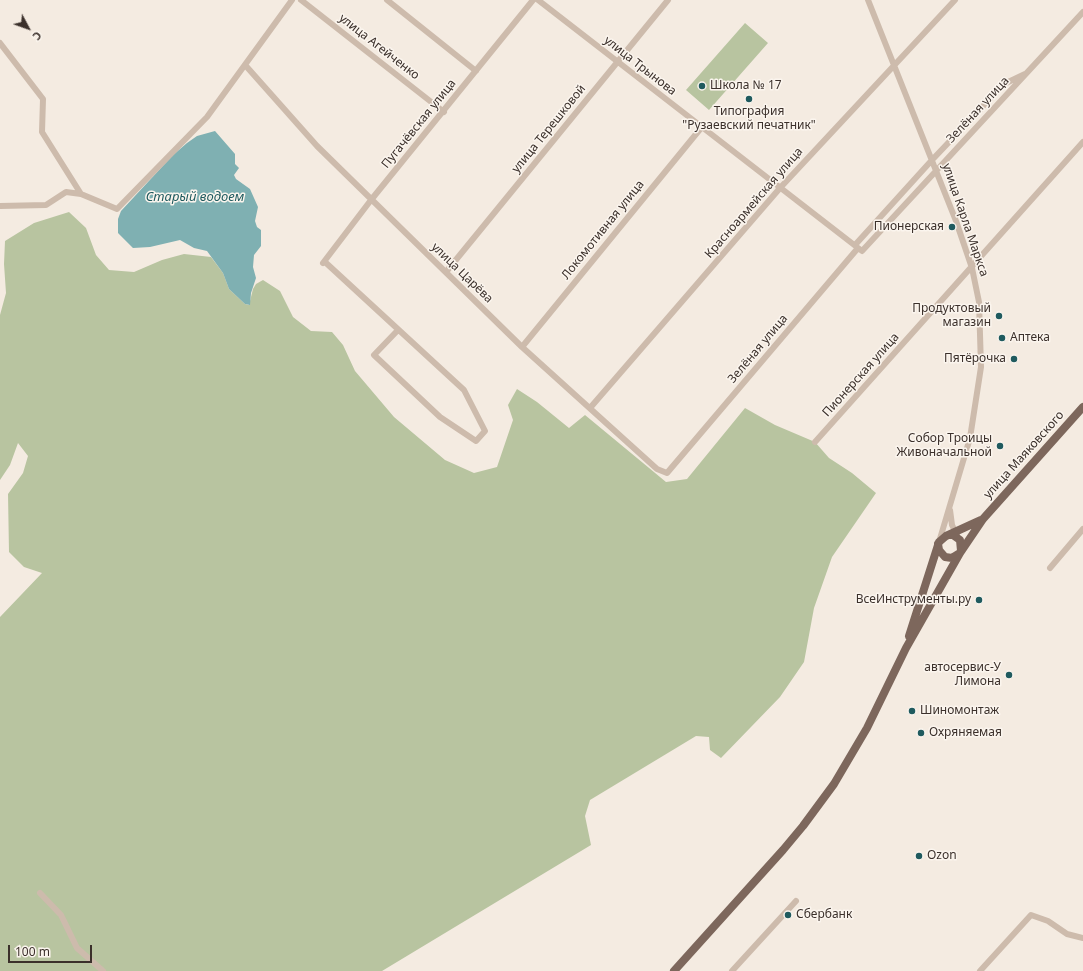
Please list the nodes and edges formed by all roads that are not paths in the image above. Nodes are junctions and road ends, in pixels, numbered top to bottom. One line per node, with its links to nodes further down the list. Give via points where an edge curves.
1 (292, 0): 13 (street)
2 (301, 0): 16 (street, улица Агейченко)
3 (387, 0): 14 (street)
4 (533, 0): 14 (street, Пугачёвская улица)
5 (538, 0): 11 (street, улица Трынова)
6 (668, 0): 11 (street, улица Терешковой)
7 (868, 0): 12 (street, улица Карла Маркса)
8 (956, 0): 12 (street, Красноармейская улица)
9 (1083, 12): 15 (street, Зелёная улица)
10 (0, 43): 22 (street, via 43,100 42,132)
11 (618, 62): 17 (street, улица Трынова); 27 (street, улица Терешковой)
12 (894, 64): 19 (street, улица Карла Маркса); 21 (street, Красноармейская улица)
13 (246, 66): 22 (street, via 208,117 117,209); 23 (street, улица Царёва, via 317,146)
14 (476, 71): 16 (street, Пугачёвская улица)
15 (1028, 72): 19 (street, Зелёная улица, via 1004,84); 20 (street, Зелёная улица)
16 (444, 112): 23 (street, Пугачёвская улица)
17 (701, 128): 21 (street, улица Трынова); 29 (street, Локомотивная улица)
18 (1083, 142): 26 (street, Пионерская улица)
19 (932, 160): 20 (street, улица Карла Маркса); 25 (street, Зелёная улица)
20 (936, 170): 25 (street, Зелёная улица); 26 (street, улица Карла Маркса)
21 (780, 188): 25 (street, улица Трынова); 31 (street, Красноармейская улица)
22 (81, 194): 24 (street, via 66,192 46,205)
23 (371, 200): 27 (street, улица Царёва); 28 (street, Пугачёвская улица, via 324,262)
24 (0, 206)
25 (858, 248): 33 (street, Зелёная улица)
26 (972, 268): 32 (street, Пионерская улица); 34 (street, улица Карла Маркса, via 979,302 981,367 970,438)
27 (446, 272): 29 (street, улица Царёва)
28 (398, 330): 28 (street, via 464,390 485,431 476,441 440,417 374,355)
29 (522, 347): 31 (street, улица Царёва)
30 (1083, 407): 35 (main road, улица Маяковского)
31 (590, 408): 33 (street, улица Царёва, via 657,469 667,473)
32 (815, 442)
33 (675, 464)
34 (950, 504): 37 (street, улица Карла Маркса); 38 (street, улица Карла Маркса)
35 (983, 519): 37 (main road, улица Маяковского); 39 (main road, улица Маяковского)
36 (1083, 529): 40 (street)
37 (952, 533): 38 (main road); 39 (main road, via 960,540)
38 (938, 543): 39 (main road, via 939,550 945,557 952,558); 41 (main road, улица Карла Маркса)
39 (961, 552): 41 (main road, улица Маяковского)
40 (1050, 568)
41 (906, 648): 46 (main road, via 867,728 834,784 788,844)
42 (40, 893): 45 (street, via 61,915 77,948)
43 (796, 901): 47 (street)
44 (1083, 938): 48 (street, via 1067,934 1048,921 1031,915)
45 (103, 971)
46 (674, 971)
47 (732, 971)
48 (980, 971)

